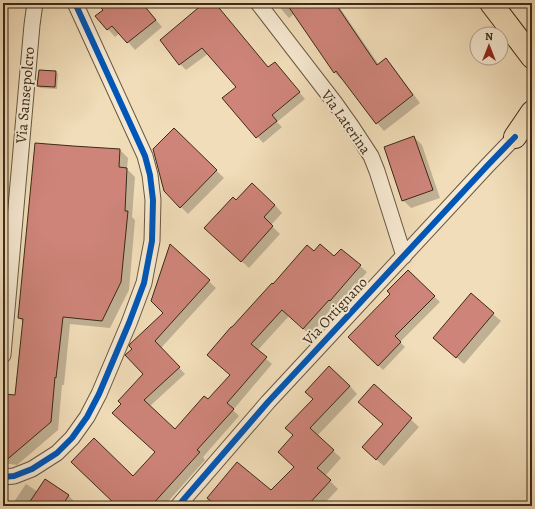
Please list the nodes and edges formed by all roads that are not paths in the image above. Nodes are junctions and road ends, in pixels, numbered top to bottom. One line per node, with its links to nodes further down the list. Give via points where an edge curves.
1 (34, 3): 11 (street, Via Sansepolcro)
2 (75, 3): 12 (street, via 145,156 153,200 152,241 144,283 99,394 87,417 72,438 49,459 24,473)
3 (258, 3): 10 (street, Via Laterina, via 339,109 371,156)
4 (491, 3): 7 (main road)
5 (501, 3): 6 (main road)
6 (532, 36)
7 (532, 57)
8 (532, 112): 9 (main road)
9 (524, 132): 10 (street, Via Ortignano, via 487,166)
10 (404, 256): 13 (street, Via Ortignano, via 268,402)
11 (3, 356)
12 (3, 477)
13 (178, 506)

